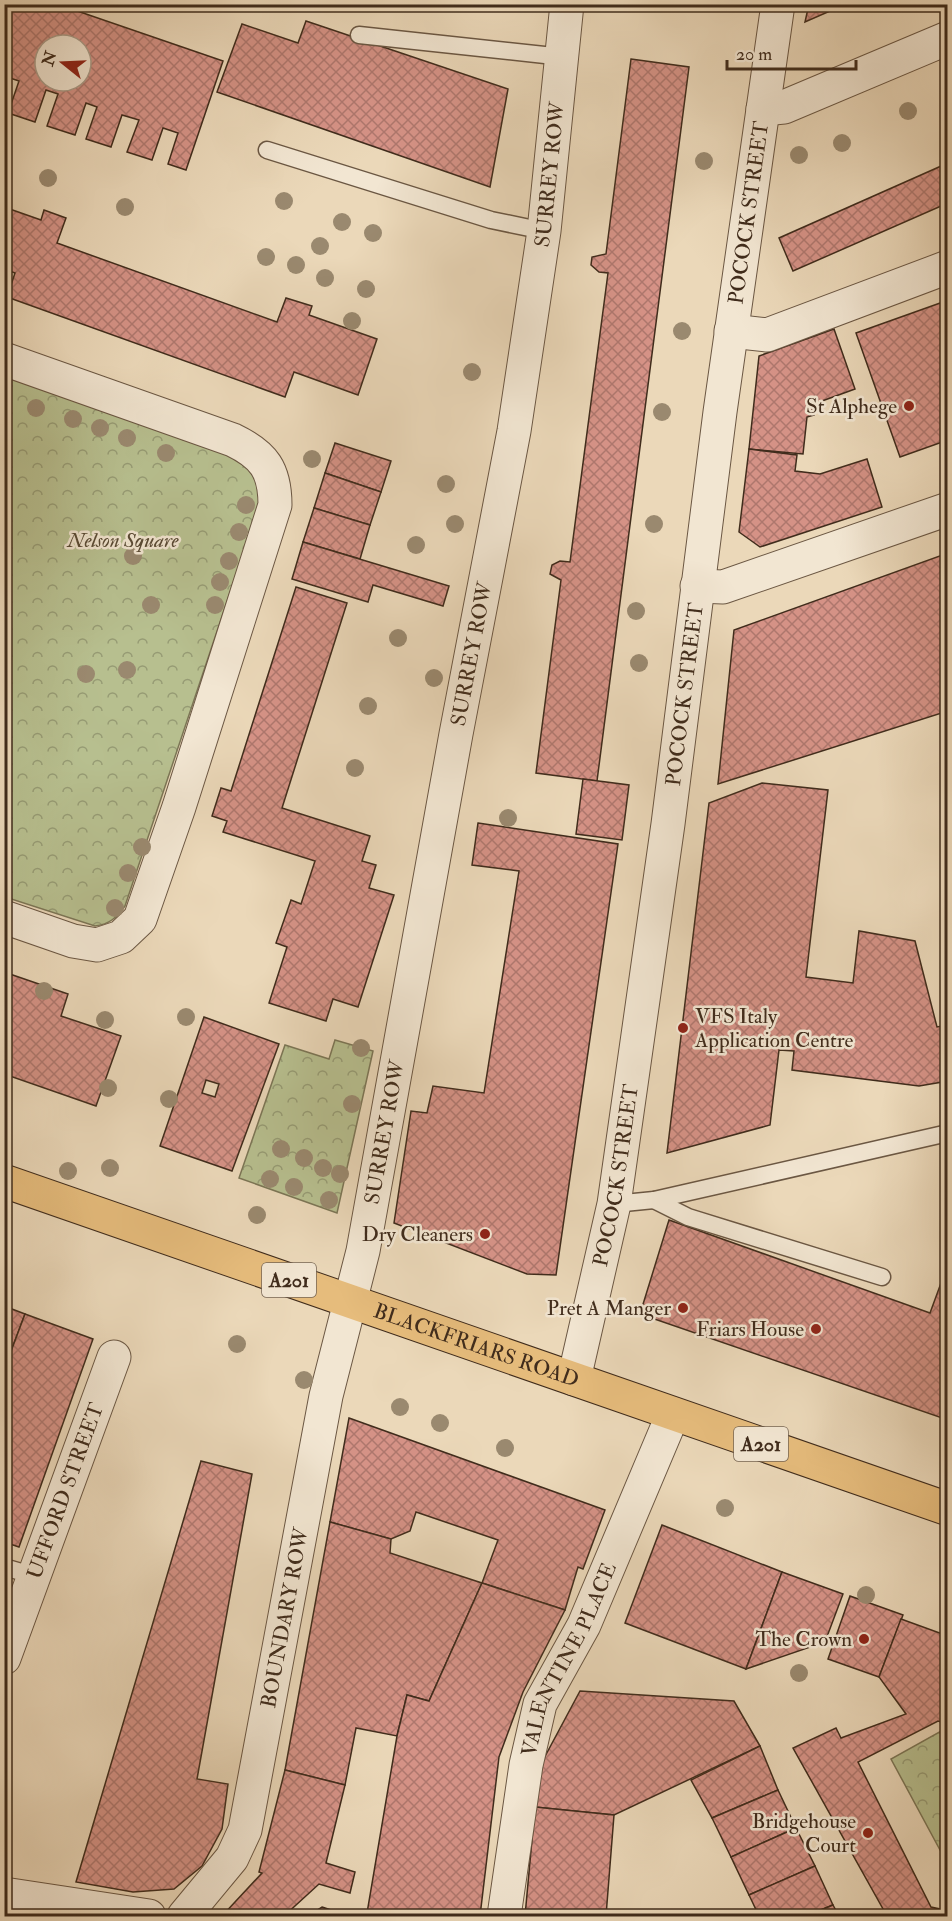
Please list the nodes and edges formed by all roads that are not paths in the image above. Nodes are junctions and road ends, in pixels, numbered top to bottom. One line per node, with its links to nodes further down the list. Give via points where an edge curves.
1 (567, 4): 5 (street, SURREY ROW)
2 (778, 4): 6 (street, POCOCK STREET)
3 (359, 35): 5 (lane)
4 (948, 38): 6 (street, via 784,107)
5 (563, 57): 8 (street, SURREY ROW)
6 (763, 109): 10 (street, POCOCK STREET)
7 (267, 150): 8 (lane, via 491,220)
8 (544, 231): 20 (street, SURREY ROW, via 514,431)
9 (948, 267): 10 (street, via 766,335)
10 (731, 331): 13 (street, POCOCK STREET)
11 (4, 359): 14 (street, via 251,448 275,482 275,505 140,919 121,937 97,945 73,941)
12 (948, 509): 13 (street, via 723,587)
13 (697, 586): 18 (street, POCOCK STREET)
14 (4, 917)
15 (948, 1133): 17 (lane)
16 (4, 1181): 20 (main road, BLACKFRIARS ROAD / A201)
17 (654, 1200): 18 (lane); 19 (lane, via 688,1217)
18 (614, 1204): 22 (street, POCOCK STREET)
19 (882, 1277)
20 (351, 1302): 22 (main road, BLACKFRIARS ROAD / A201); 30 (street, BOUNDARY ROW, via 326,1396 245,1830 232,1858)
21 (114, 1357): 26 (street, UFFORD STREET)
22 (574, 1379): 23 (main road, BLACKFRIARS ROAD / A201)
23 (673, 1414): 24 (main road, BLACKFRIARS ROAD / A201); 31 (street, VALENTINE PLACE, via 584,1626 540,1704 526,1765)
24 (948, 1509)
25 (4, 1567): 26 (lane)
26 (35, 1576): 27 (street, UFFORD STREET)
27 (4, 1658)
28 (4, 1894): 29 (street)
29 (149, 1917)
30 (184, 1917)
31 (504, 1917)

